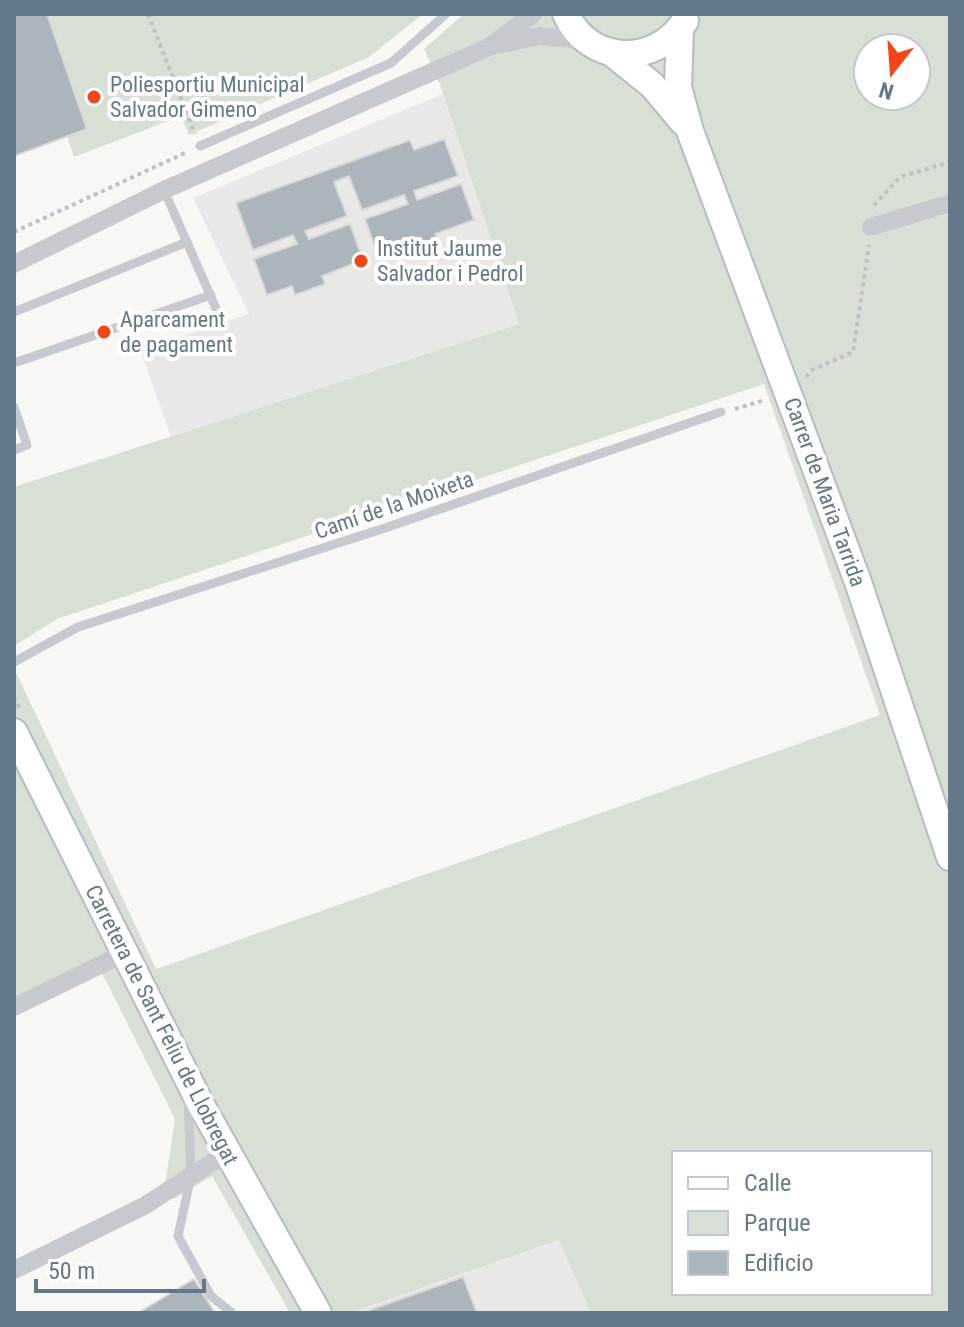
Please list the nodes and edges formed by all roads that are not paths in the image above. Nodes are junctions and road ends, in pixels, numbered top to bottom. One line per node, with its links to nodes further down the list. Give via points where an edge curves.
1 (446, 14): 9 (lane, via 391,63)
2 (533, 14): 6 (street)
3 (566, 14): 5 (main road)
4 (684, 21): 7 (main road, via 650,51); 8 (main road, Carrer de Maria Tarrida, via 678,87)
5 (585, 40): 6 (street, via 540,36); 7 (main road, Carrer de Maria Tarrida)
6 (491, 46): 10 (street)
7 (612, 53): 8 (main road, Carrer de Maria Tarrida, via 652,85)
8 (690, 131): 25 (main road, Carrer de Maria Tarrida, via 790,394)
9 (200, 146)
10 (164, 190): 13 (lane); 14 (street)
11 (950, 203): 12 (street)
12 (871, 227)
13 (187, 242): 15 (lane); 16 (lane)
14 (14, 264)
15 (211, 295): 17 (lane); 18 (lane)
16 (14, 312)
17 (218, 313)
18 (17, 362)
19 (14, 407): 21 (lane)
20 (721, 412): 23 (lane, Camí de la Moixeta, via 78,627)
21 (16, 418): 22 (lane, via 27,445)
22 (14, 450)
23 (14, 662)
24 (14, 732): 26 (main road, Carretera de Sant Feliu de Llobregat)
25 (950, 857)
26 (123, 954): 27 (street); 28 (main road, Carretera de Sant Feliu de Llobregat)
27 (14, 1007)
28 (187, 1078): 29 (main road, Carretera de Sant Feliu de Llobregat); 30 (lane)
29 (227, 1153): 30 (street); 33 (main road, Carretera de Sant Feliu de Llobregat)
30 (191, 1176): 31 (street, via 144,1206); 32 (lane, via 178,1236 211,1296)
31 (14, 1270)
32 (232, 1313)
33 (318, 1313)

